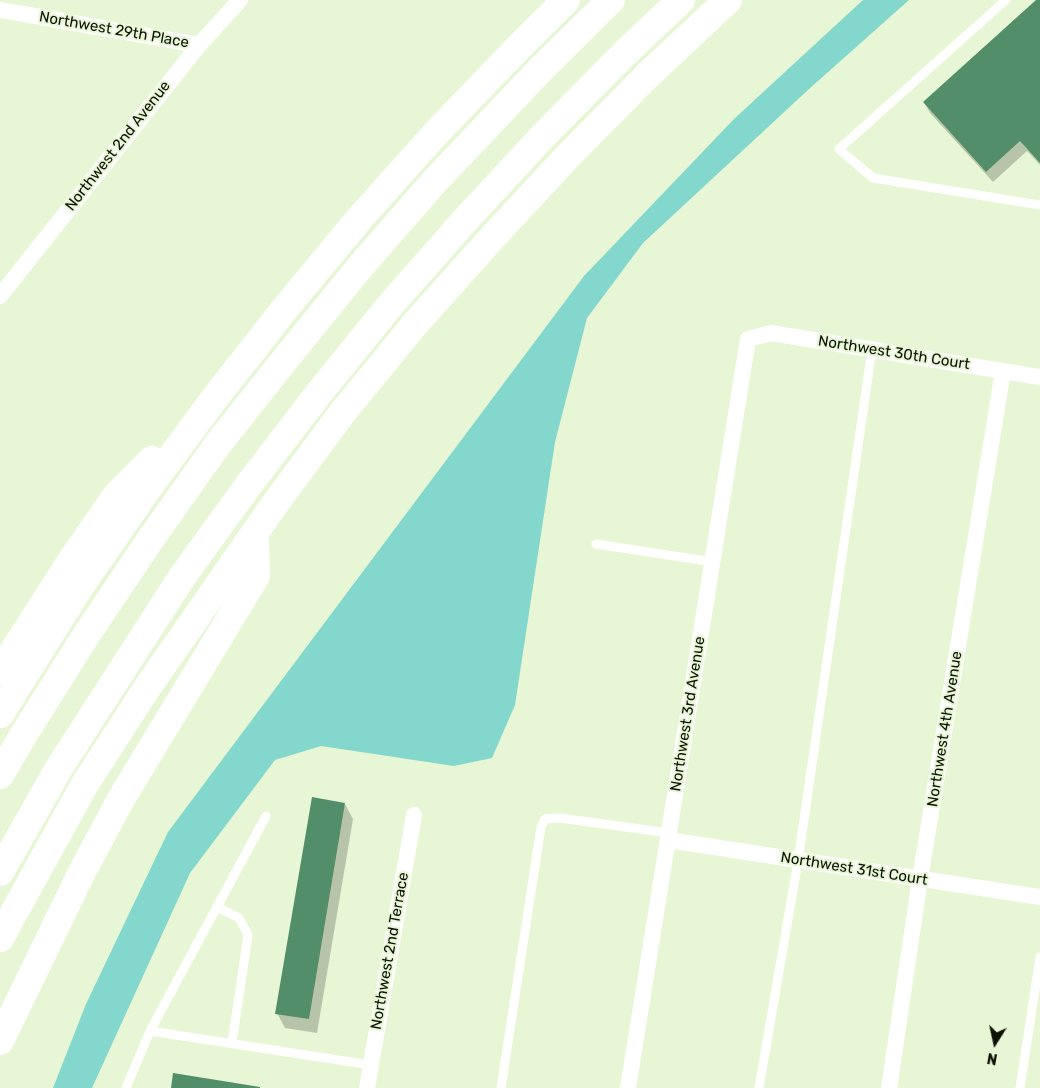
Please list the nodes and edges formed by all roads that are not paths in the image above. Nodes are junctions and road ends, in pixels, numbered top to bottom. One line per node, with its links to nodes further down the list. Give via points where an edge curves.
1 (240, 0): 8 (street, Northwest 2nd Avenue)
2 (566, 0): 15 (highway, via 437,132 360,218)
3 (611, 0): 21 (highway, via 434,182 275,371 150,540 87,634)
4 (681, 0): 26 (highway, via 543,136 468,217 319,393 182,576 59,768)
5 (728, 0): 16 (highway, via 567,157 428,310 344,412 276,500)
6 (1006, 0): 9 (lane, via 840,149 873,178)
7 (0, 10): 8 (street, Northwest 29th Place)
8 (199, 44): 10 (street, Northwest 2nd Avenue)
9 (1040, 205)
10 (0, 296)
11 (748, 339): 12 (street, Northwest 30th Court, via 771,333); 18 (street, Northwest 3rd Avenue)
12 (872, 350): 13 (street, Northwest 30th Court); 25 (lane)
13 (1003, 371): 14 (street, Northwest 30th Court); 27 (street, Northwest 4th Avenue)
14 (1040, 377)
15 (214, 399): 19 (highway, via 116,496); 20 (highway, via 79,588)
16 (255, 533): 30 (highway, via 147,688 86,784); 33 (highway, via 256,576 121,799)
17 (596, 544): 18 (lane)
18 (712, 562): 24 (street, Northwest 3rd Avenue)
19 (0, 672)
20 (0, 714)
21 (0, 775)
22 (414, 815): 35 (street, Northwest 2nd Terrace)
23 (266, 816): 29 (lane)
24 (669, 837): 25 (street, Northwest 31st Court); 38 (lane, via 560,818 545,819 540,827); 39 (street, Northwest 3rd Avenue)
25 (798, 861): 27 (street, Northwest 31st Court); 40 (lane)
26 (0, 872)
27 (920, 880): 28 (street, Northwest 31st Court); 41 (street, Northwest 4th Avenue)
28 (1040, 897)
29 (217, 907): 32 (lane); 34 (lane, via 239,918 248,935)
30 (0, 938)
31 (1040, 957): 42 (lane)
32 (150, 1031): 34 (lane); 36 (lane)
33 (0, 1041)
34 (232, 1043): 35 (lane)
35 (371, 1065): 37 (street, Northwest 2nd Terrace)
36 (126, 1088)
37 (367, 1088)
38 (501, 1088)
39 (628, 1088)
40 (759, 1088)
41 (889, 1088)
42 (1020, 1088)

